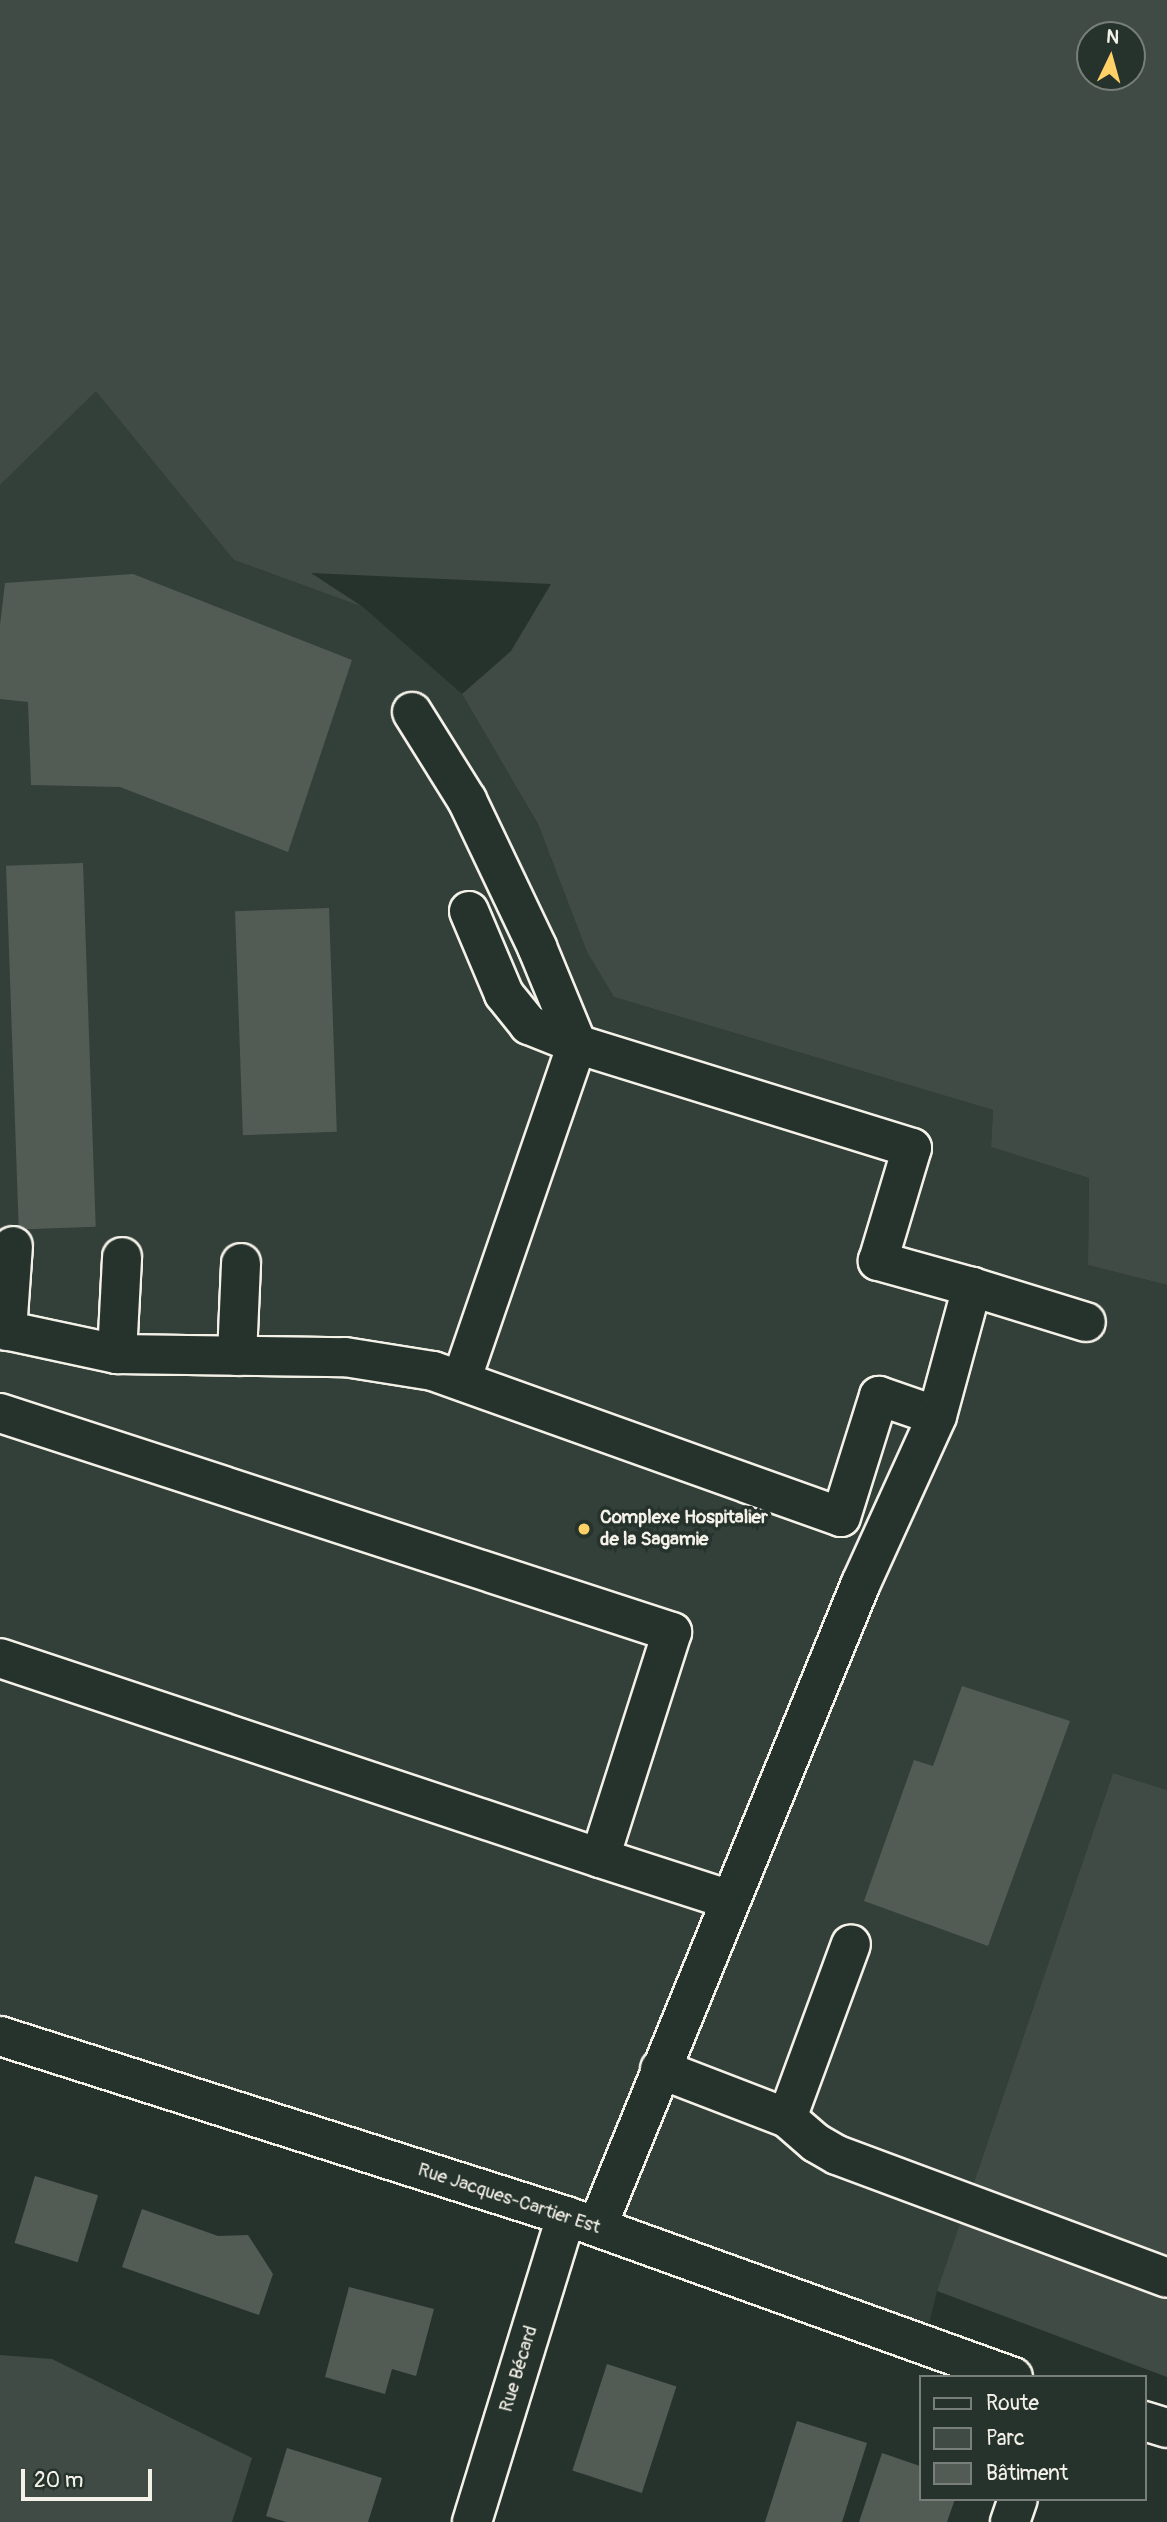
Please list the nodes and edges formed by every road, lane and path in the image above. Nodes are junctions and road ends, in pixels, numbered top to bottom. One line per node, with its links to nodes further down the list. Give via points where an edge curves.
1 (412, 712): 3 (main road, via 467,800)
2 (469, 911): 3 (main road, via 504,994 521,1015 530,1025)
3 (577, 1044): 7 (main road, via 912,1147 878,1261); 12 (main road)
4 (13, 1246): 9 (main road)
5 (122, 1257): 10 (main road)
6 (241, 1263): 11 (main road)
7 (972, 1287): 8 (main road); 14 (main road, Rue Bécard)
8 (1086, 1322)
9 (4, 1330): 10 (main road)
10 (117, 1354): 11 (main road)
11 (237, 1356): 12 (main road, via 345,1357 433,1371)
12 (461, 1381): 14 (main road, via 841,1517 879,1396)
13 (0, 1413): 16 (main road, via 672,1632)
14 (937, 1416): 17 (main road, Rue Bécard)
15 (0, 1658): 16 (main road)
16 (600, 1858): 17 (main road)
17 (730, 1900): 20 (main road, Rue Bécard)
18 (851, 1944): 21 (main road)
19 (0, 2036): 22 (main road, Rue Jacques-Cartier Est)
20 (660, 2069): 21 (main road); 22 (main road, Rue Bécard)
21 (787, 2118): 23 (main road, via 837,2155)
22 (582, 2222): 24 (main road, Rue Jacques-Cartier Est); 28 (main road, Rue Bécard)
23 (1167, 2278)
24 (1007, 2375)
25 (1146, 2422): 26 (main road)
26 (1167, 2428)
27 (1017, 2501): 29 (main road)
28 (472, 2522)
29 (1010, 2522)

